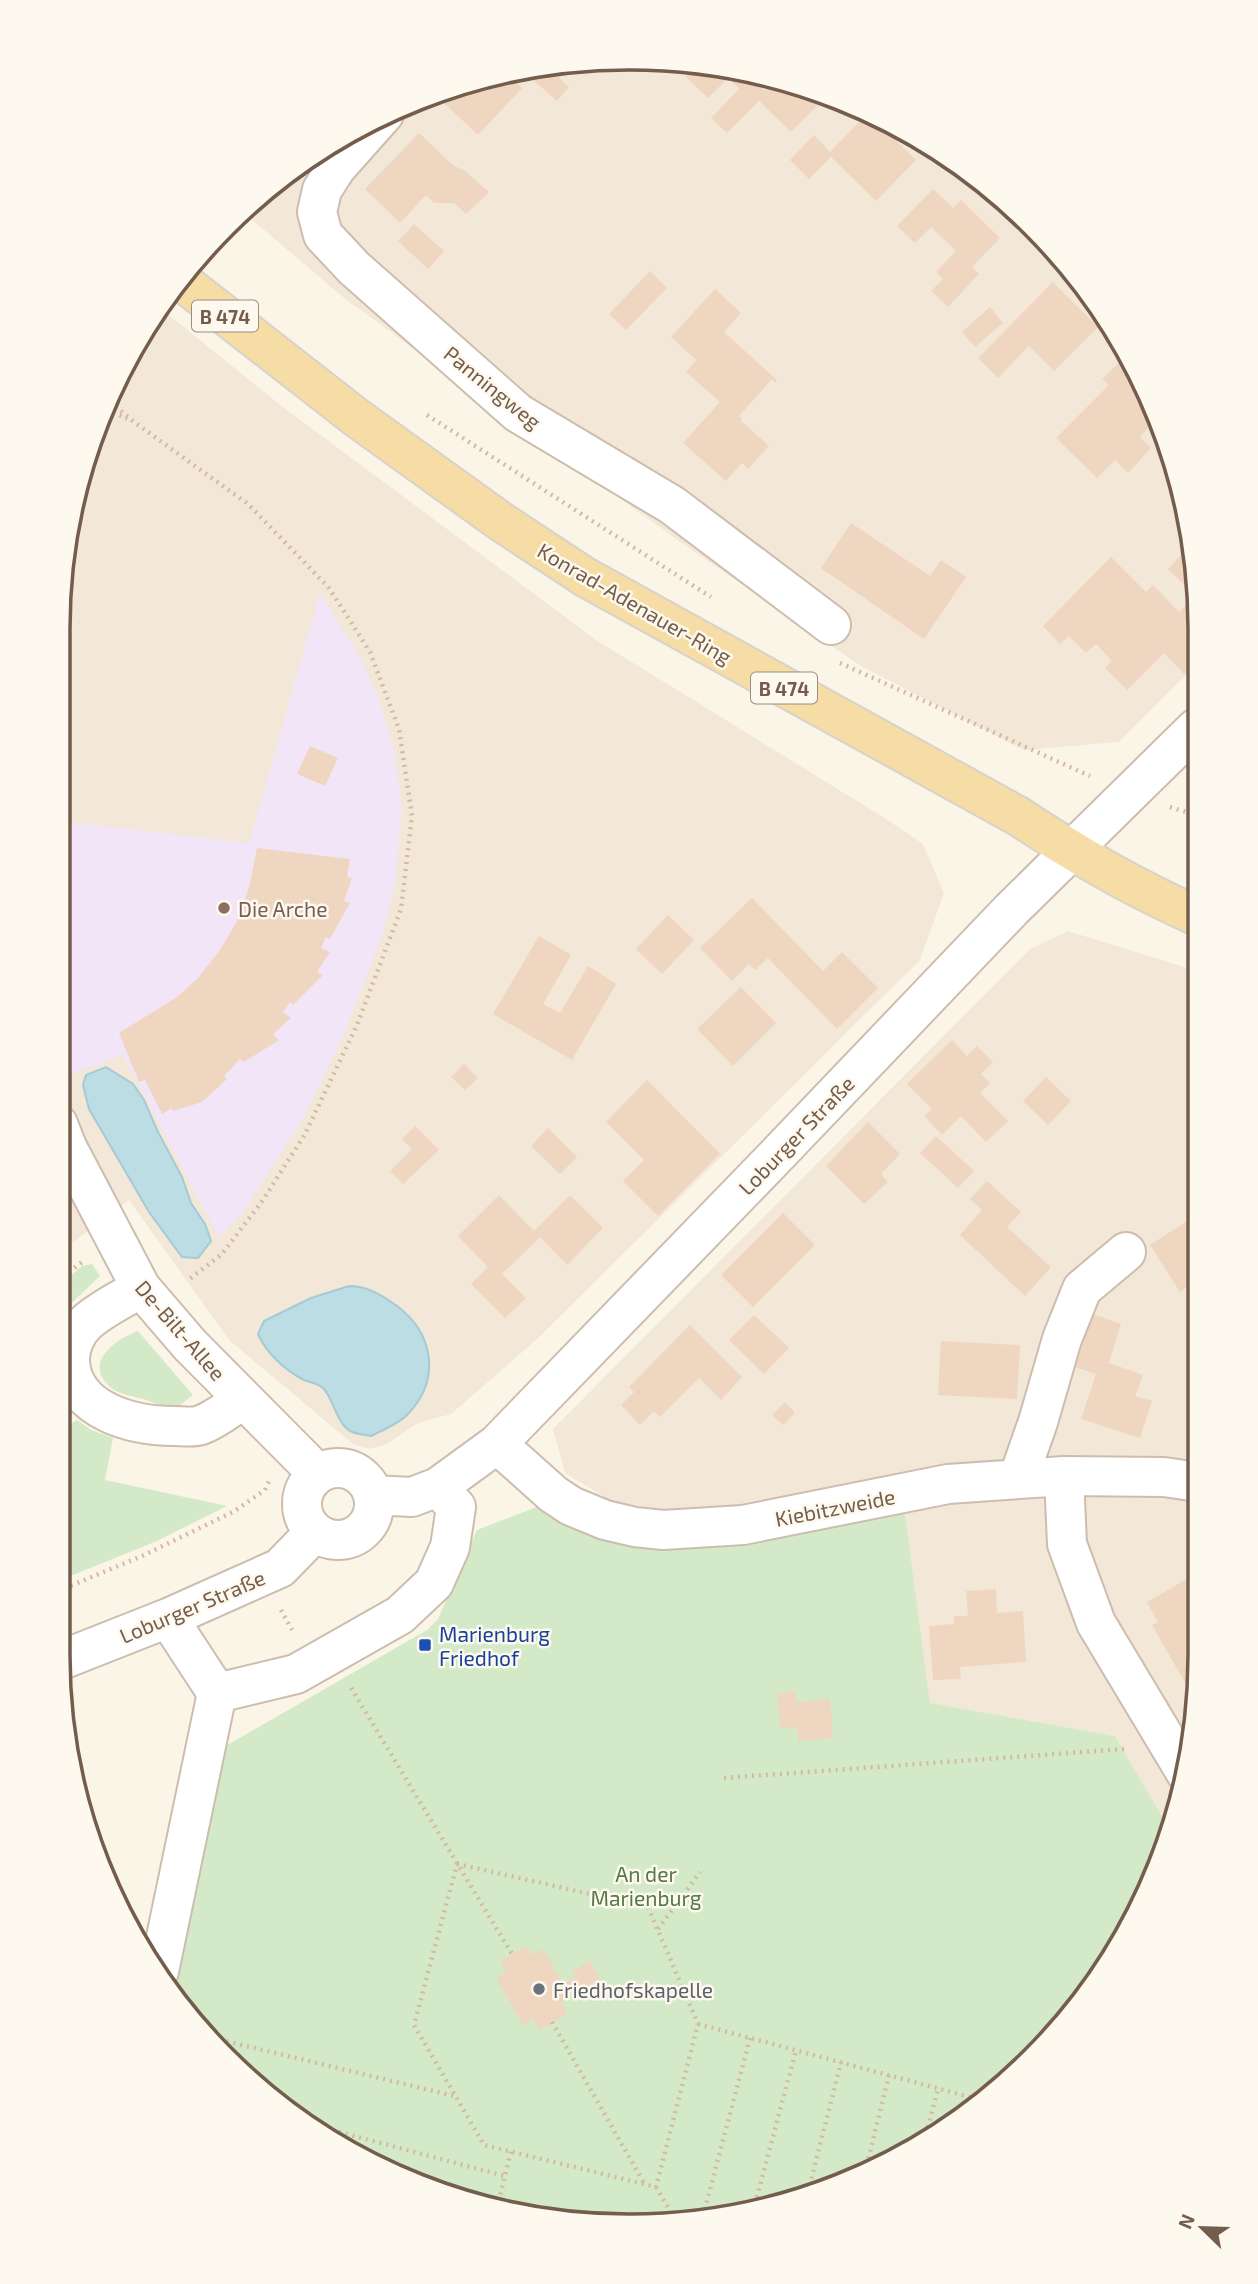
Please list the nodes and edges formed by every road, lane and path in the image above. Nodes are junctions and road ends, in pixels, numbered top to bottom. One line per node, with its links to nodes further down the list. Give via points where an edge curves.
1 (362, 139): 6 (street, Panningweg, via 321,190 317,212 323,235 354,268 518,414 672,505)
2 (188, 286): 8 (main road, Konrad-Adenauer-Ring / B 474, via 357,418 585,577 1017,816)
3 (116, 407): 5 (path)
4 (114, 412): 5 (path)
5 (134, 422): 12 (path, via 248,504 329,589 370,652 399,729 412,816 401,909 357,1025 304,1134 263,1200 222,1254)
6 (831, 625)
7 (1188, 736): 8 (street, Loburger Straße)
8 (1070, 851): 9 (main road, Konrad-Adenauer-Ring / B 474); 18 (street, Loburger Straße)
9 (1188, 912)
10 (70, 1153): 13 (street, De-Bilt-Allee)
11 (1126, 1252): 21 (street, via 1082,1289)
12 (186, 1282)
13 (141, 1288): 14 (street, via 86,1324); 16 (street, De-Bilt-Allee)
14 (70, 1352)
15 (70, 1375): 16 (street, via 87,1400 100,1409 156,1426 200,1426)
16 (242, 1400): 17 (street, De-Bilt-Allee)
17 (286, 1443): 19 (street, De-Bilt-Allee); 27 (path, via 265,1490 233,1512)
18 (497, 1444): 21 (street, Kiebitzweide, via 571,1506 615,1522 663,1530 743,1525 948,1484); 23 (street, Loburger Straße)
19 (318, 1474): 24 (street, via 339,1468 351,1471); 25 (street, via 301,1503)
20 (1064, 1476): 21 (street, Kiebitzweide); 22 (street, Kiebitzweide); 32 (street, via 1067,1544 1096,1623)
21 (1018, 1479)
22 (1188, 1481)
23 (438, 1487): 24 (street, Loburger Straße, via 412,1497); 30 (street, via 456,1507 450,1546 434,1583 400,1615)
24 (373, 1495): 25 (street, via 371,1517 357,1535 336,1541)
25 (314, 1532): 26 (street, Loburger Straße, via 280,1568)
26 (262, 1576): 28 (street, Loburger Straße); 30 (path)
27 (70, 1586)
28 (168, 1618): 29 (street, Loburger Straße); 31 (street)
29 (70, 1657)
30 (320, 1660): 31 (street, via 296,1674); 34 (path)
31 (217, 1693): 38 (street)
32 (1177, 1758): 33 (path, via 1122,1749)
33 (724, 1778)
34 (457, 1864): 36 (path, via 648,1907); 37 (path); 47 (path, via 414,2025)
35 (700, 1872): 36 (path)
36 (658, 1929): 40 (path)
37 (512, 1954)
38 (161, 1961)
39 (552, 2022): 54 (path)
40 (698, 2024): 41 (path); 56 (path)
41 (750, 2038): 43 (path); 59 (path)
42 (225, 2041): 47 (path)
43 (796, 2050): 44 (path); 58 (path)
44 (841, 2063): 45 (path); 55 (path)
45 (889, 2075): 46 (path); 52 (path)
46 (938, 2089): 48 (path); 49 (path)
47 (454, 2096): 51 (path, via 484,2145)
48 (970, 2097)
49 (928, 2127)
50 (337, 2132): 53 (path)
51 (511, 2151): 53 (path); 54 (path)
52 (868, 2160)
53 (505, 2176): 57 (path)
54 (644, 2184): 56 (path)
55 (810, 2184)
56 (656, 2187): 60 (path)
57 (499, 2198)
58 (756, 2199)
59 (705, 2208)
60 (671, 2212)

